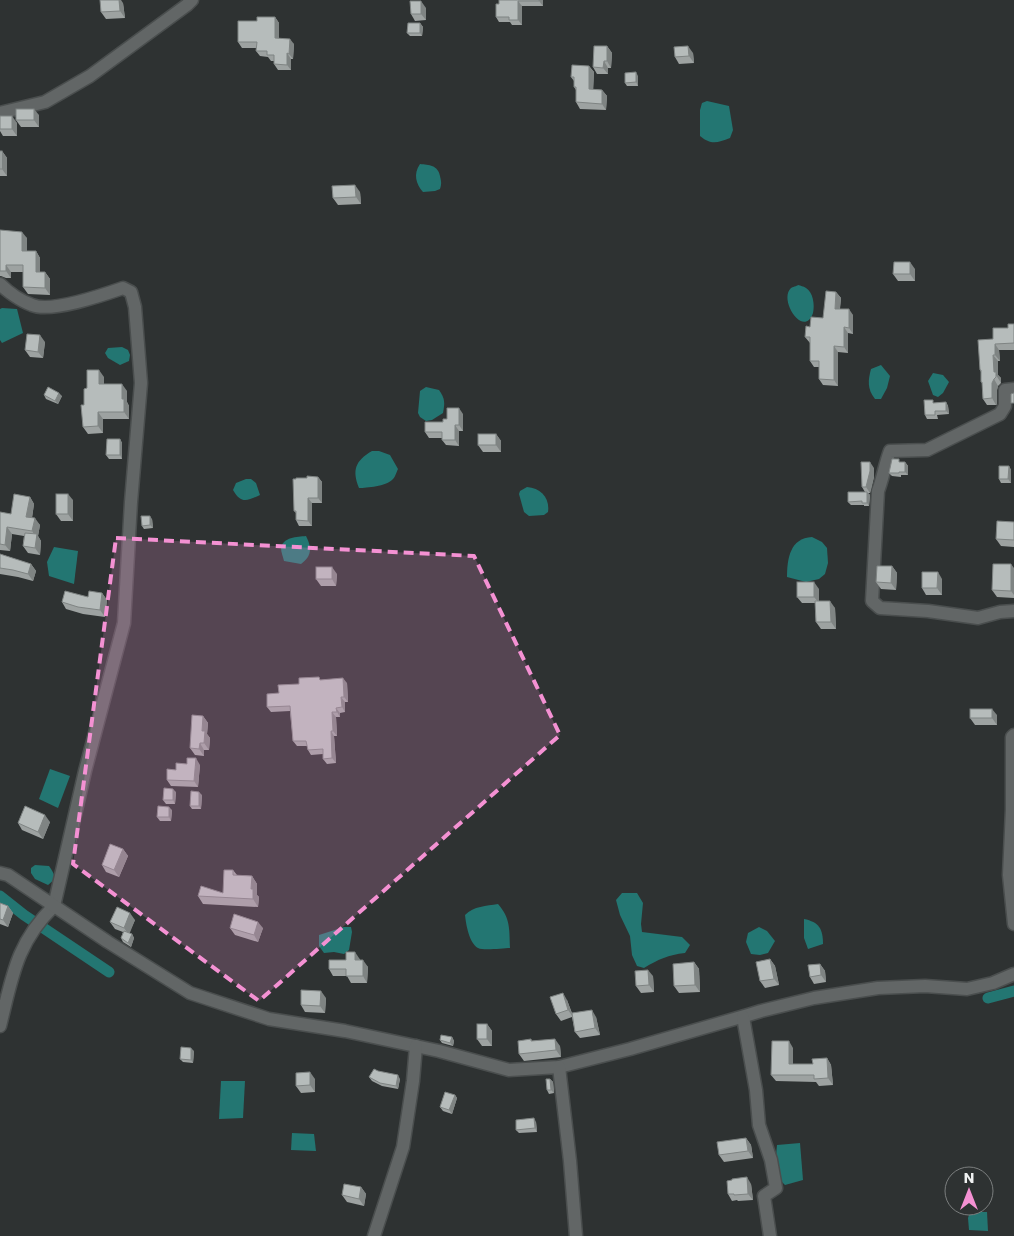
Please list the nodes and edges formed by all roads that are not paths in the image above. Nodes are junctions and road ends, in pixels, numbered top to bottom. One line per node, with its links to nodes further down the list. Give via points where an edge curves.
1 (192, 0): 2 (street, via 90,76 45,102)
2 (0, 113)
3 (0, 284): 8 (street, via 33,306 58,307 122,288 131,292 142,383 124,623)
4 (1014, 389): 5 (street, via 1005,390 1000,414 928,450 890,451 878,491 872,601 880,608 978,618)
5 (1014, 611)
6 (1014, 735): 9 (street, via 1009,875)
7 (0, 873): 8 (street)
8 (54, 906): 12 (street, via 29,937 17,962); 13 (street, via 190,993 269,1019 345,1031)
9 (1014, 924)
10 (1014, 974): 11 (street, via 967,989 925,986 878,988 814,998)
11 (743, 1017): 14 (street); 17 (street, via 759,1125 776,1188 764,1196)
12 (0, 1026)
13 (416, 1049): 14 (street, via 439,1051 509,1070); 15 (street, via 402,1147)
14 (559, 1067): 16 (street)
15 (374, 1236)
16 (576, 1236)
17 (770, 1236)

